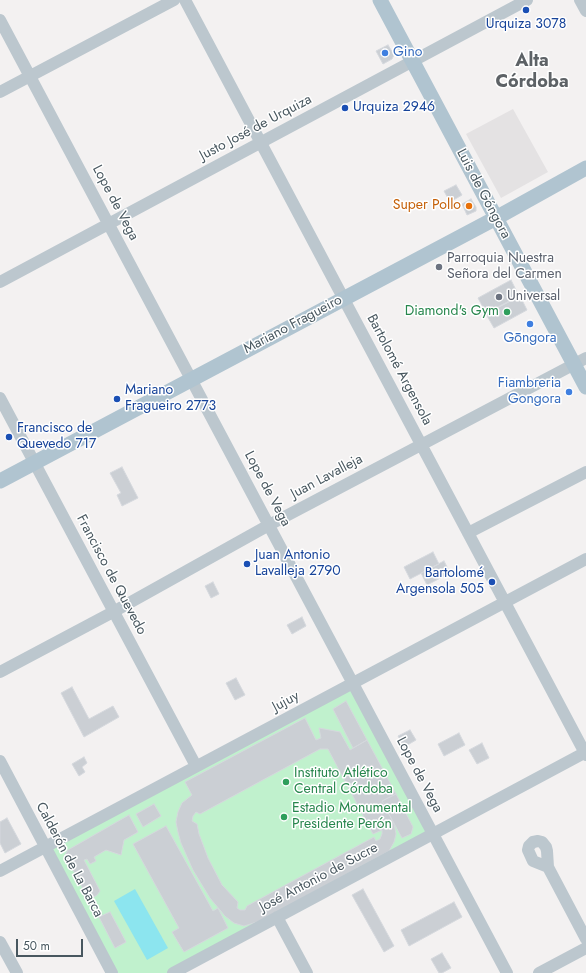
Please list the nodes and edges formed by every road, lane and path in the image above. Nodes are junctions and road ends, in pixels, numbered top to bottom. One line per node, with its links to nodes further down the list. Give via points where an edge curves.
1 (174, 0): 9 (street)
2 (185, 0): 11 (street, Bartolomé Argensola)
3 (380, 0): 8 (main road, Luis de Góngora)
4 (527, 0): 8 (street, Justo José de Urquiza)
5 (580, 0): 6 (street)
6 (586, 11)
7 (0, 20): 9 (street, Lope de Vega)
8 (413, 61): 11 (street, Justo José de Urquiza); 13 (main road, Luis de Góngora)
9 (30, 76): 10 (street); 14 (street, Lope de Vega)
10 (0, 92)
11 (261, 142): 14 (street, Justo José de Urquiza); 16 (street, Bartolomé Argensola)
12 (586, 168): 13 (main road, Mariano Fragueiro)
13 (496, 218): 16 (main road, Mariano Fragueiro); 17 (main road, Luis de Góngora)
14 (108, 224): 15 (street, Justo José de Urquiza); 18 (street, Lope de Vega)
15 (0, 282)
16 (344, 298): 18 (main road, Mariano Fragueiro); 21 (street, Bartolomé Argensola)
17 (580, 361): 19 (main road, Luis de Góngora); 21 (street, Juan Lavalleja)
18 (191, 380): 22 (main road, Mariano Fragueiro); 25 (street, Lope de Vega)
19 (586, 387)
20 (0, 398): 22 (street, Francisco de Quevedo)
21 (422, 445): 25 (street, Juan Lavalleja); 26 (street, Bartolomé Argensola)
22 (35, 462): 24 (main road, Mariano Fragueiro); 29 (street, Francisco de Quevedo)
23 (586, 472): 26 (street)
24 (0, 481)
25 (269, 525): 29 (street, Juan Lavalleja); 31 (street, Lope de Vega)
26 (468, 533): 28 (street, Bartolomé Argensola)
27 (585, 563): 28 (street, Jujuy)
28 (505, 602): 31 (street, Jujuy); 32 (street, Bartolomé Argensola)
29 (113, 612): 30 (street, Juan Lavalleja); 34 (street, Francisco de Quevedo)
30 (0, 672)
31 (353, 684): 34 (street, Jujuy); 35 (street, Lope de Vega)
32 (586, 753): 35 (street, José Antonio de Sucre)
33 (0, 761): 36 (street, Calderón de La Barca)
34 (196, 766): 36 (street, Jujuy)
35 (433, 834): 39 (street, José Antonio de Sucre); 47 (street, Lope de Vega)
36 (45, 847): 38 (street, Jujuy); 44 (street, Calderón de La Barca)
37 (548, 867): 40 (street)
38 (0, 871)
39 (277, 917): 45 (street, José Antonio de Sucre); 46 (street)
40 (586, 939)
41 (0, 942): 43 (street)
42 (586, 948): 48 (street)
43 (16, 973)
44 (112, 973)
45 (173, 973)
46 (307, 973)
47 (507, 973)
48 (539, 973)

